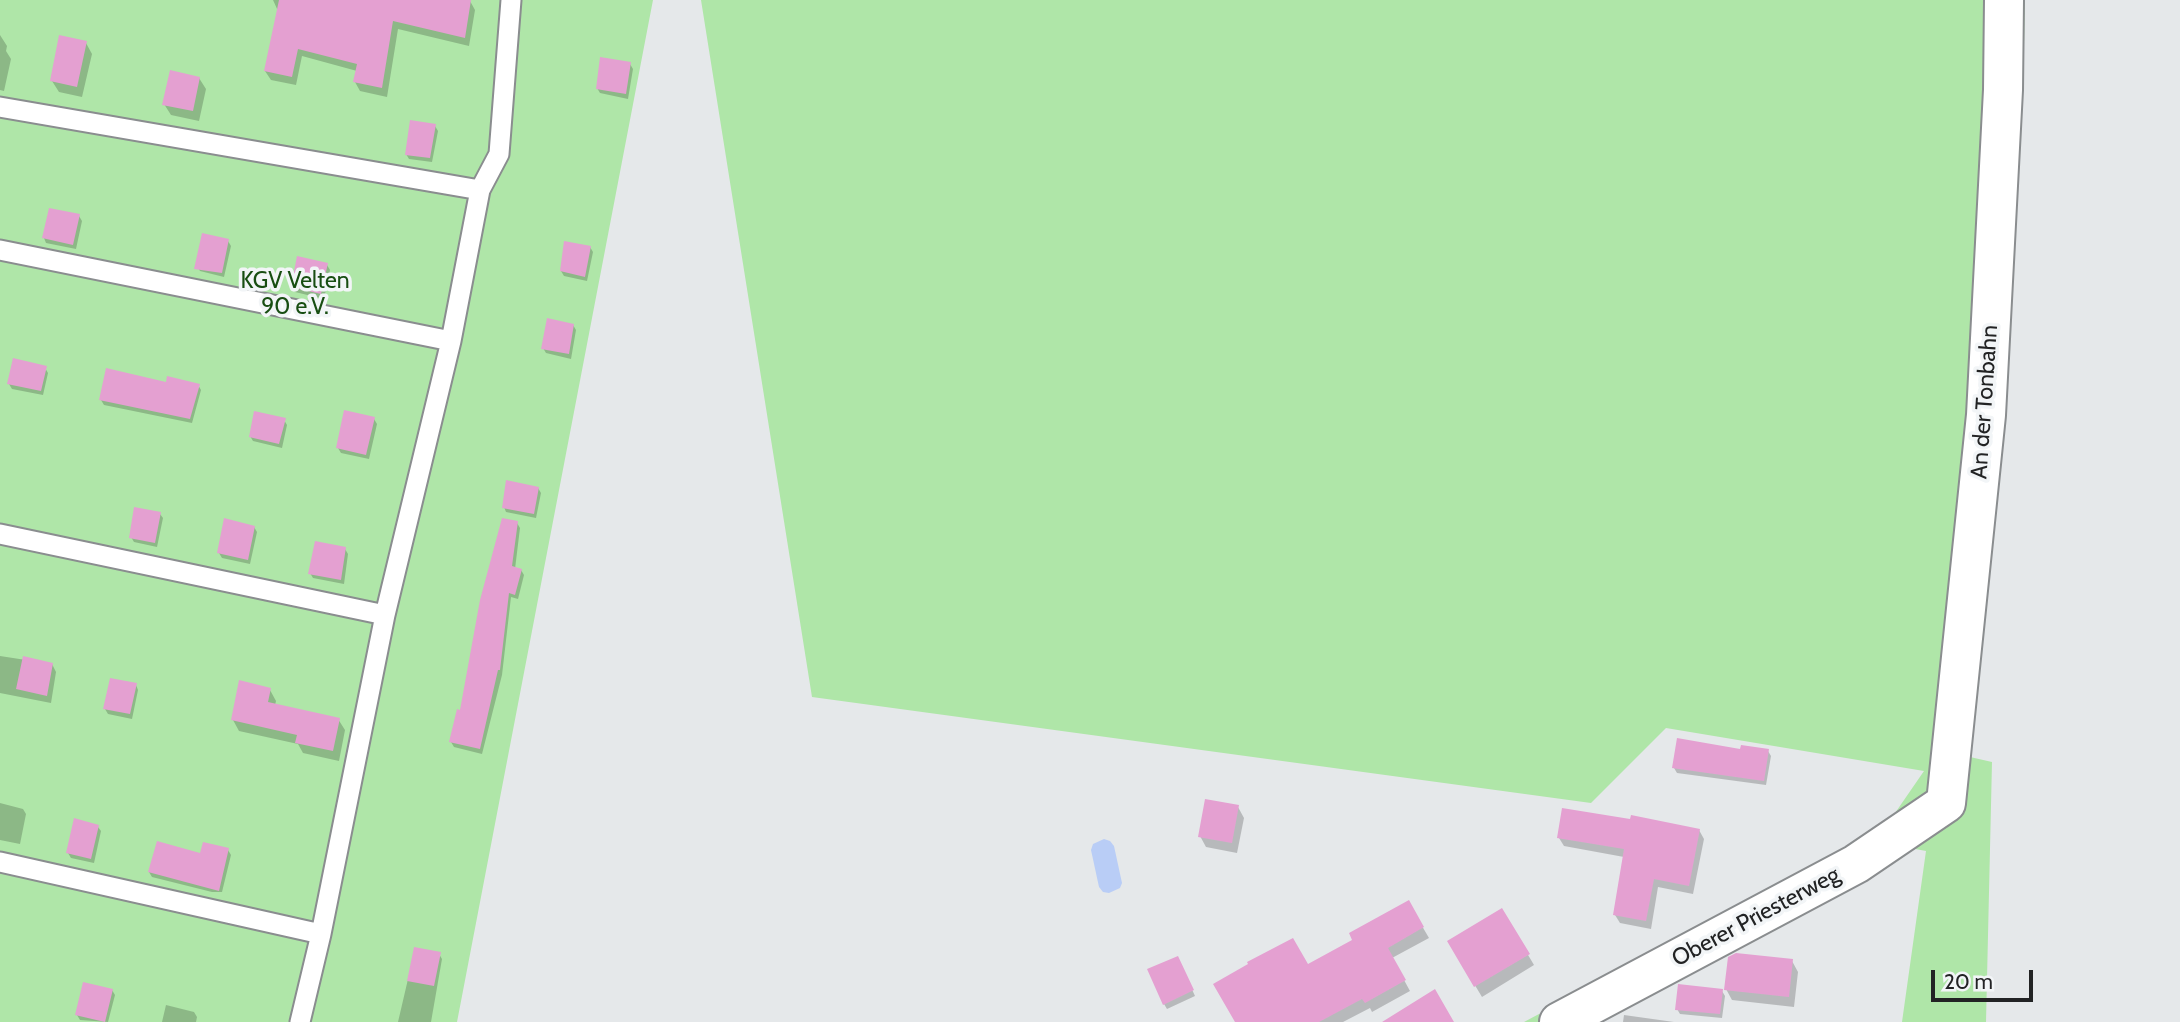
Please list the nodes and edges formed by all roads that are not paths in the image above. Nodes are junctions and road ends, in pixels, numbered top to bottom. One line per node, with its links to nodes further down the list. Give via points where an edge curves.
1 (511, 0): 4 (lane, via 499,154)
2 (2004, 0): 9 (street, An der Tonbahn, via 1986,415)
3 (0, 107): 4 (lane)
4 (480, 190): 6 (lane)
5 (0, 250): 6 (lane)
6 (451, 341): 8 (lane)
7 (0, 534): 8 (lane)
8 (385, 615): 11 (lane)
9 (1946, 803): 13 (street, Oberer Priesterweg, via 1856,864)
10 (0, 862): 11 (lane)
11 (321, 934): 12 (lane)
12 (300, 1022)
13 (1559, 1022)

